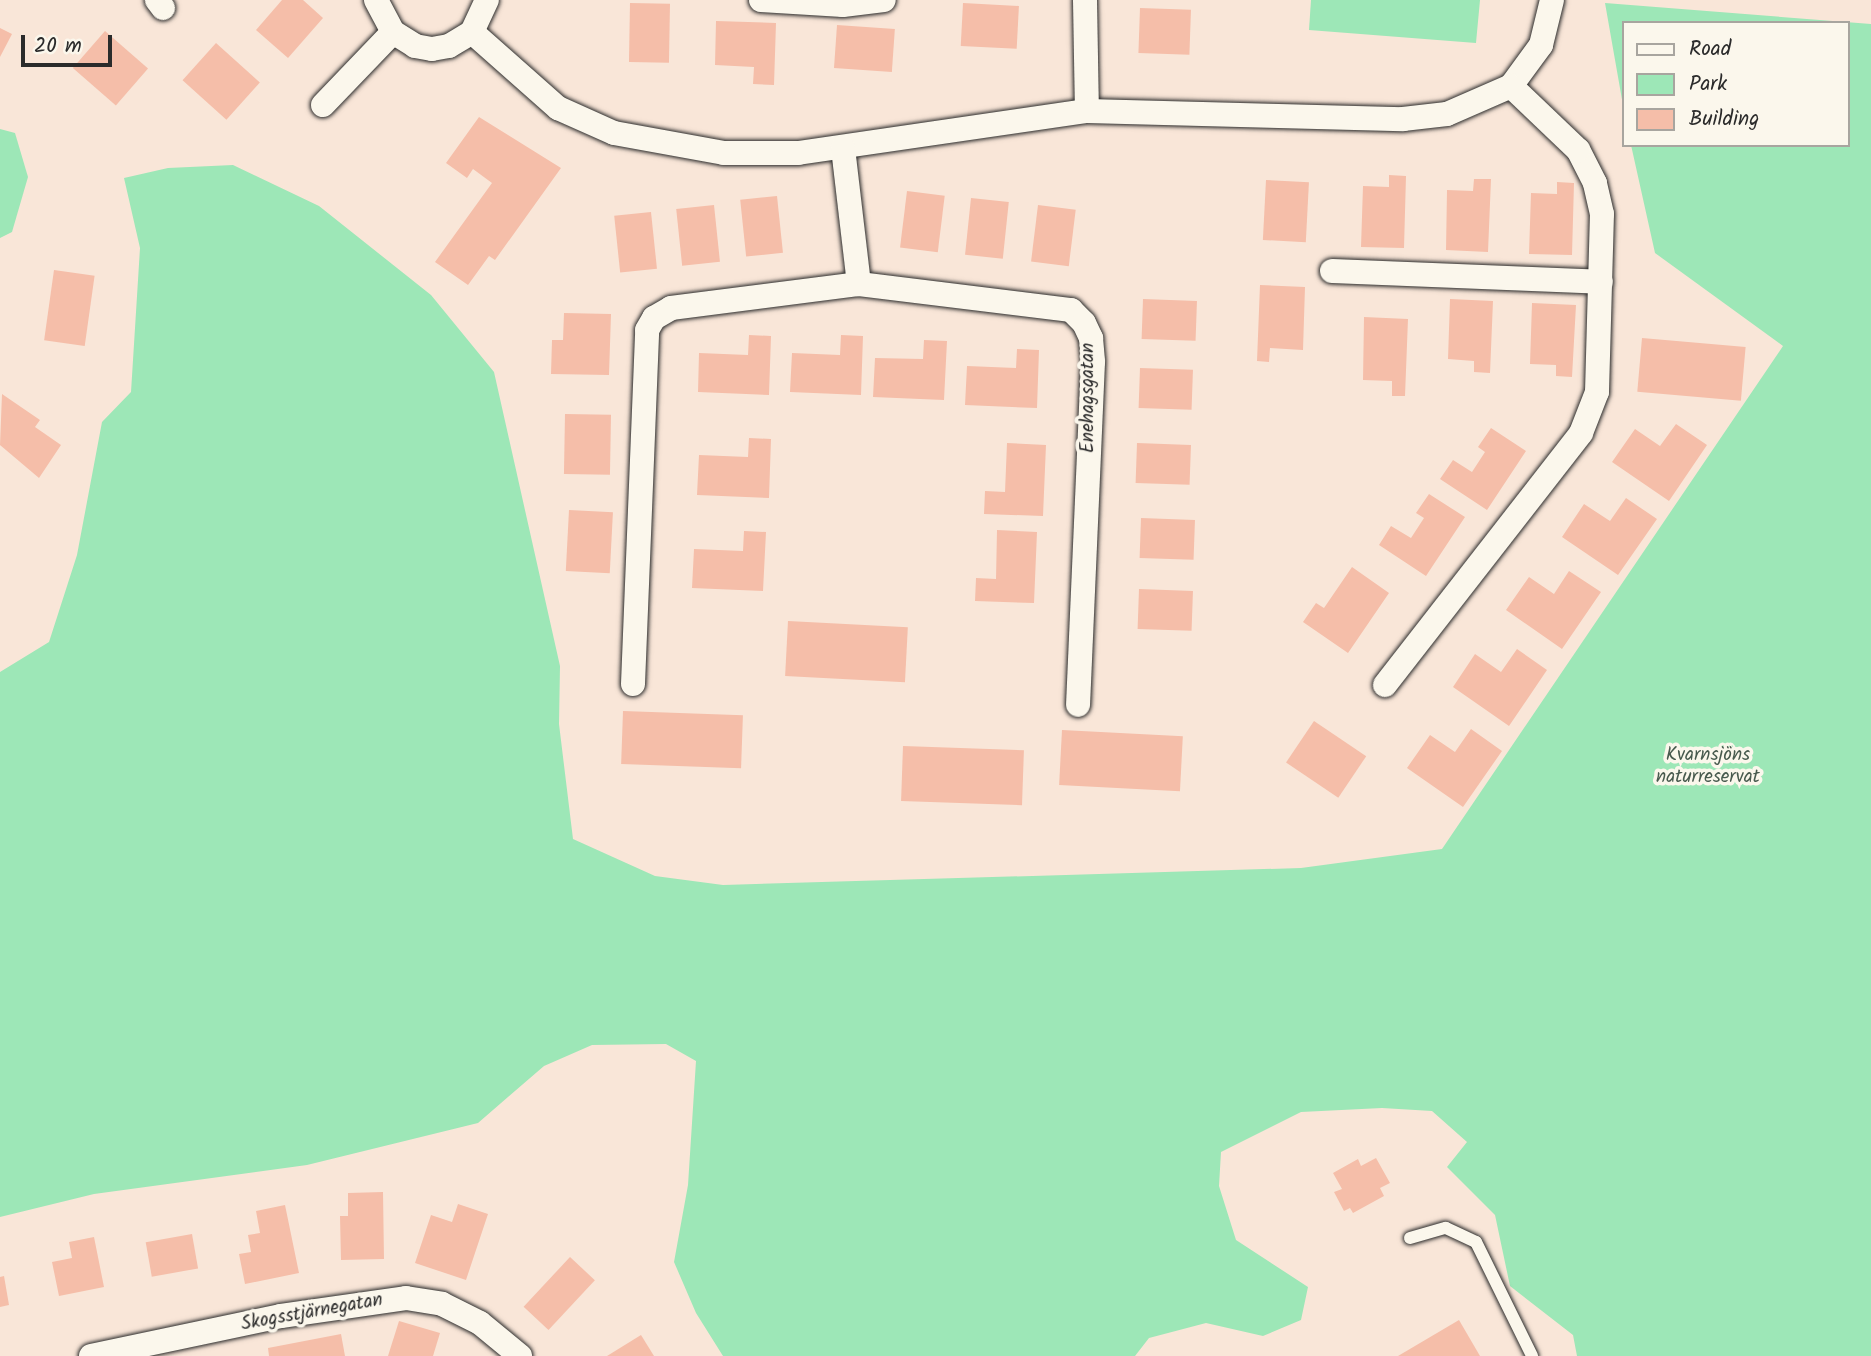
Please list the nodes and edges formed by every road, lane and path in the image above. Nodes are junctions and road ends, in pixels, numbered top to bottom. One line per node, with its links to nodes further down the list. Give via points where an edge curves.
1 (376, 0): 7 (street)
2 (487, 0): 8 (street)
3 (761, 0): 4 (street, via 844,5)
4 (884, 0)
5 (1085, 0): 11 (street)
6 (1552, 0): 9 (street, via 1541,45)
7 (393, 32): 8 (street, via 415,46 432,48 457,43); 10 (street)
8 (471, 32): 12 (street, via 558,108 614,133 724,152)
9 (1511, 86): 11 (street, via 1447,114 1403,119); 14 (street, via 1578,150 1595,183 1602,214)
10 (323, 105)
11 (1087, 111): 12 (street)
12 (843, 148): 15 (street)
13 (1332, 271): 14 (street)
14 (1601, 282): 17 (street, via 1597,392 1581,433)
15 (859, 284): 16 (street, Enehagsgatan, via 671,308 653,318 647,330); 18 (street, Enehagsgatan, via 1070,310 1084,323 1093,362)
16 (633, 684)
17 (1385, 685)
18 (1078, 705)
19 (1410, 1238): 23 (lane, via 1446,1228 1476,1242)
20 (127, 1352): 21 (street, Skogsstjärnegatan); 22 (street, Skogsstjärnegatan, via 281,1316 406,1298 442,1304 461,1313)
21 (91, 1356)
22 (520, 1356)
23 (1532, 1356)

